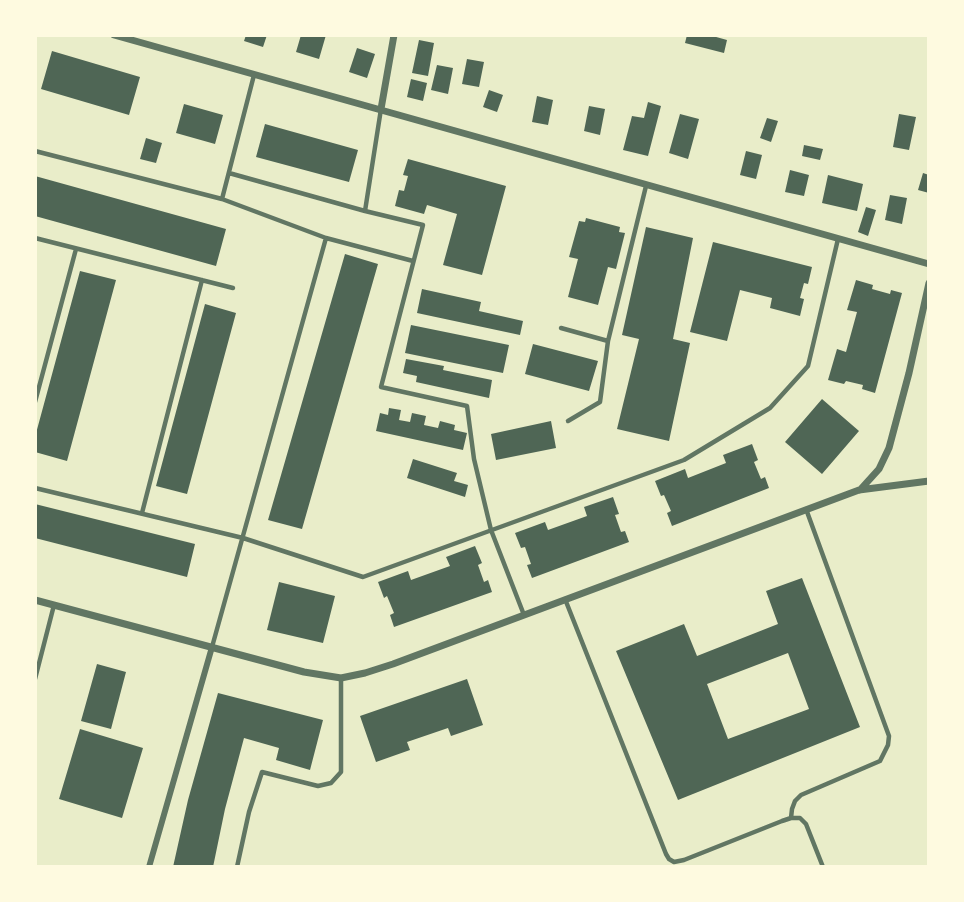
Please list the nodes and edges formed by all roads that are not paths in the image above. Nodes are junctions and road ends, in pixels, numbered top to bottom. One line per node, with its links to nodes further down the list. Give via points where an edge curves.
1 (114, 35): 3 (street)
2 (394, 35): 4 (street)
3 (254, 74): 4 (street); 6 (lane)
4 (381, 109): 7 (street); 9 (lane)
5 (35, 151): 8 (lane)
6 (229, 173): 8 (lane); 9 (lane)
7 (646, 186): 12 (street); 20 (lane)
8 (222, 199): 11 (lane)
9 (365, 211): 14 (lane, via 423,225)
10 (35, 238): 13 (lane)
11 (326, 238): 14 (lane); 29 (lane)
12 (838, 239): 15 (street); 28 (lane, via 808,366 770,408 684,460)
13 (76, 249): 16 (lane); 21 (lane)
14 (413, 261): 28 (lane, via 381,387 467,405)
15 (929, 264)
16 (202, 280): 18 (lane); 27 (lane)
17 (929, 283): 25 (street, via 889,449 879,469)
18 (233, 288)
19 (561, 328): 20 (lane)
20 (608, 341): 22 (lane, via 600,402)
21 (35, 401)
22 (568, 421)
23 (929, 481): 25 (street)
24 (35, 488): 27 (lane)
25 (859, 490): 26 (street)
26 (806, 509): 30 (street); 37 (lane, via 889,736 880,761 801,795)
27 (142, 513): 29 (lane)
28 (491, 530): 29 (lane, via 363,577); 33 (lane)
29 (243, 538): 34 (lane)
30 (565, 599): 33 (street); 37 (lane, via 669,859 684,860)
31 (35, 600): 32 (street)
32 (54, 605): 34 (street); 36 (lane)
33 (524, 615): 35 (street, via 393,664)
34 (212, 647): 35 (street); 38 (street)
35 (341, 678): 39 (lane, via 341,772 331,783 318,786 262,772)
36 (35, 679)
37 (791, 818): 40 (lane, via 806,824)
38 (149, 867)
39 (237, 867)
40 (823, 867)

